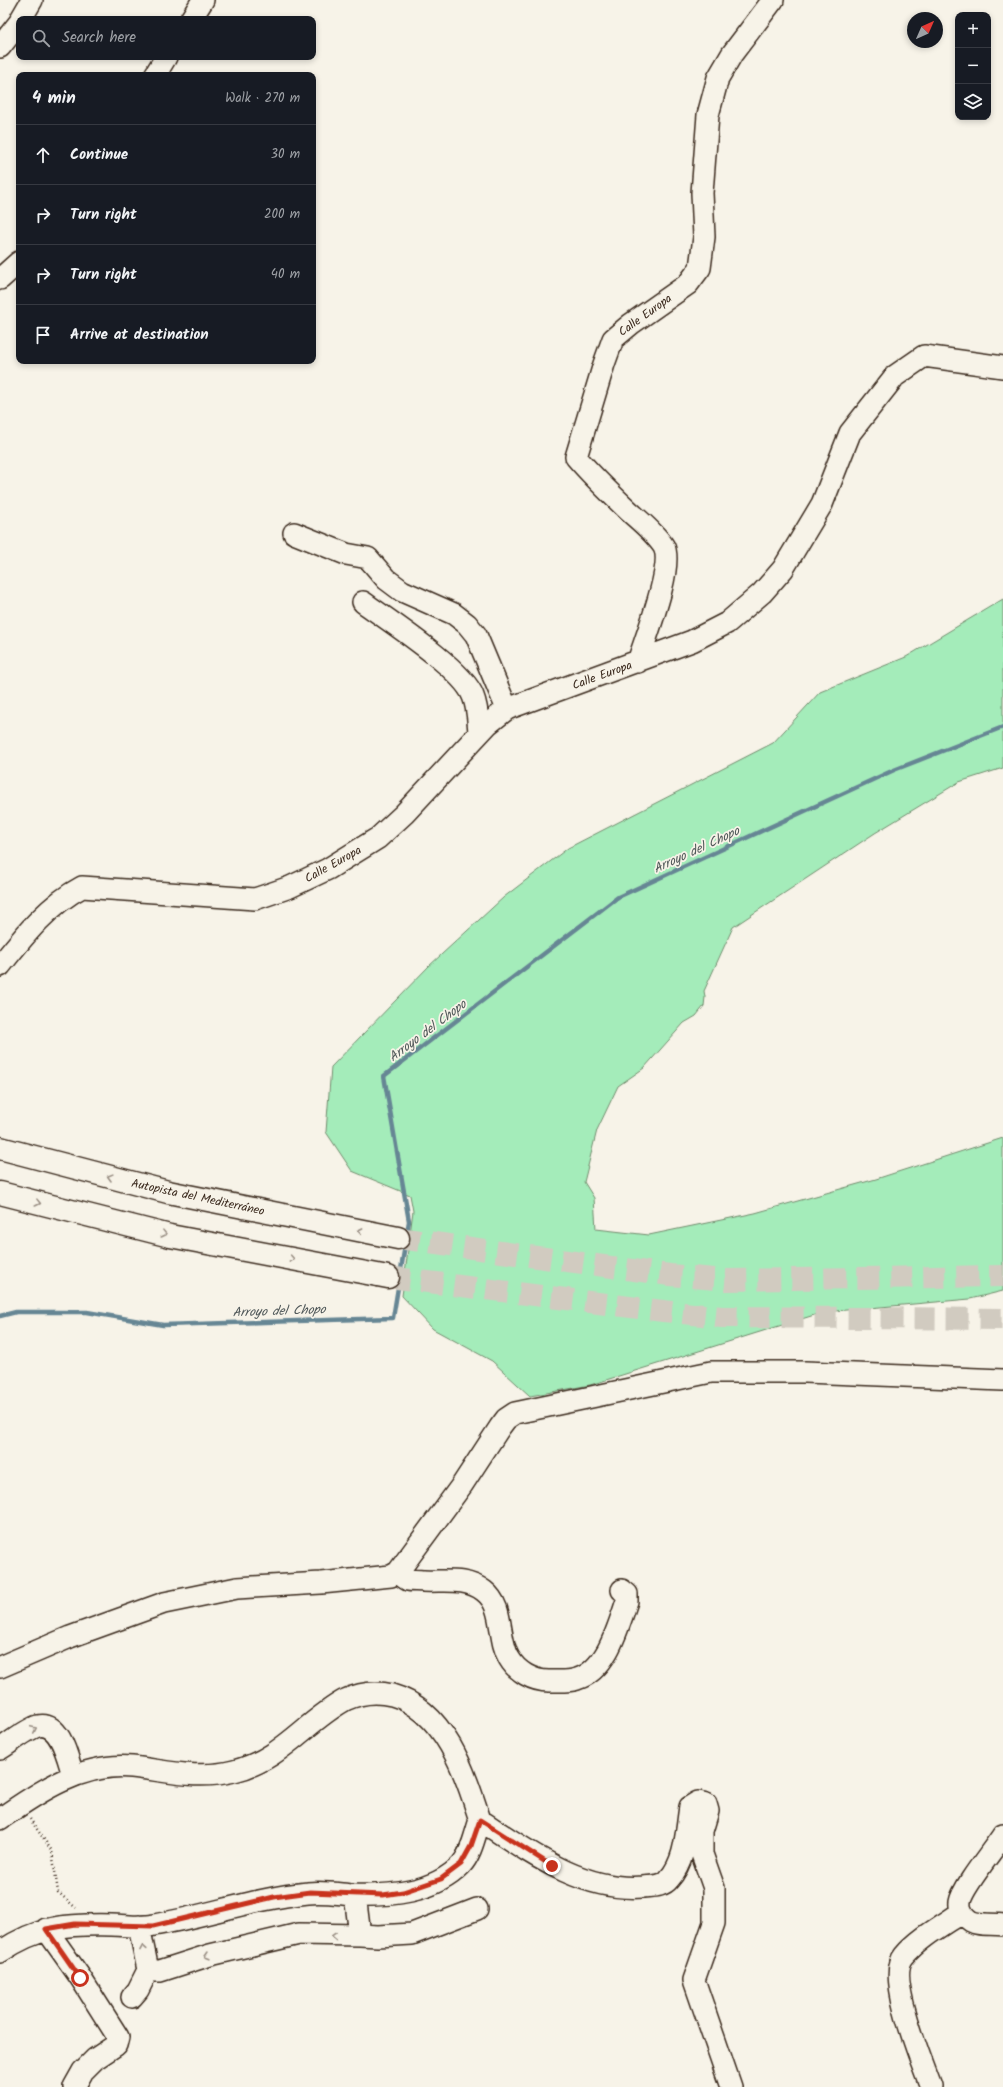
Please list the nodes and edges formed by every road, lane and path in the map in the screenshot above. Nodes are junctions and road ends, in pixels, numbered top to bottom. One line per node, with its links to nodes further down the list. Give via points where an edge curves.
1 (32, 0): 4 (street)
2 (203, 0): 5 (street)
3 (773, 0): 15 (street, Calle Europa, via 732,54 718,78 708,115 702,193 704,237 700,268 688,284 613,339 576,457 593,478 645,526 664,548 666,566 661,595 650,620)
4 (24, 16)
5 (193, 16)
6 (16, 27): 7 (street)
7 (0, 48)
8 (164, 60): 9 (street)
9 (157, 72)
10 (16, 265): 11 (street)
11 (0, 279)
12 (1003, 366): 15 (street, Calle Europa, via 924,356 895,376 850,433 822,504 783,569 762,593 727,623 692,641)
13 (294, 533): 16 (street, via 346,554 368,558 386,579 402,591 454,614 467,624 476,635)
14 (363, 602): 17 (street, via 442,660 463,682 473,695)
15 (638, 662): 16 (street, Calle Europa)
16 (507, 709): 17 (street, Calle Europa)
17 (479, 733): 18 (street, Calle Europa, via 404,814 378,838 328,869 290,887 255,898 82,887 65,896 37,922)
18 (0, 966)
19 (0, 1148): 21 (highway, Autopista del Mediterráneo, one-way to 19, via 168,1192)
20 (0, 1193): 22 (highway, one-way to 22, via 170,1236)
21 (398, 1238)
22 (388, 1277)
23 (1003, 1380): 24 (street, via 805,1372 711,1372 515,1413 500,1427 462,1485)
24 (398, 1572): 25 (street, via 408,1580 459,1581 473,1584 485,1592 494,1603 509,1658 529,1677 542,1681 575,1680 594,1669 612,1644 628,1599 626,1592); 26 (street, via 391,1576 328,1583 237,1588 164,1603 70,1637)
25 (622, 1590)
26 (0, 1667)
27 (0, 1749): 28 (street, one-way to 28, via 37,1726 46,1726 56,1732)
28 (73, 1775): 29 (street); 31 (street, via 105,1768 131,1767 175,1774 209,1775 234,1771 272,1756 345,1700 381,1692 404,1699 435,1722 457,1759)
29 (21, 1805): 30 (street); 36 (path, via 52,1850 58,1892 87,1915)
30 (0, 1819)
31 (480, 1820): 33 (street, via 466,1857 441,1879 403,1892); 45 (street, via 552,1866 599,1883 625,1889 661,1885 668,1880 682,1858 690,1807 698,1802 706,1804 708,1811 702,1831 702,1854 714,1888 714,1923 694,1980)
32 (1003, 1835): 35 (street, via 960,1901)
33 (355, 1895): 38 (street, via 310,1892 274,1897 153,1926); 40 (street)
34 (477, 1908): 40 (street, via 412,1934)
35 (962, 1912): 37 (street, via 965,1917 976,1923); 46 (street, via 908,1952 903,1957 899,1969 898,1985 902,2003)
36 (90, 1925): 38 (street); 39 (street, via 75,1924)
37 (1003, 1925)
38 (139, 1926): 42 (street, one-way to 38)
39 (46, 1929): 41 (street, via 20,1939); 44 (street, via 118,2037 116,2045 95,2059)
40 (360, 1935): 42 (street, one-way to 42, via 300,1934 210,1955 160,1972)
41 (0, 1952)
42 (148, 1970): 43 (street)
43 (132, 1997)
44 (74, 2087)
45 (731, 2087)
46 (931, 2087)

